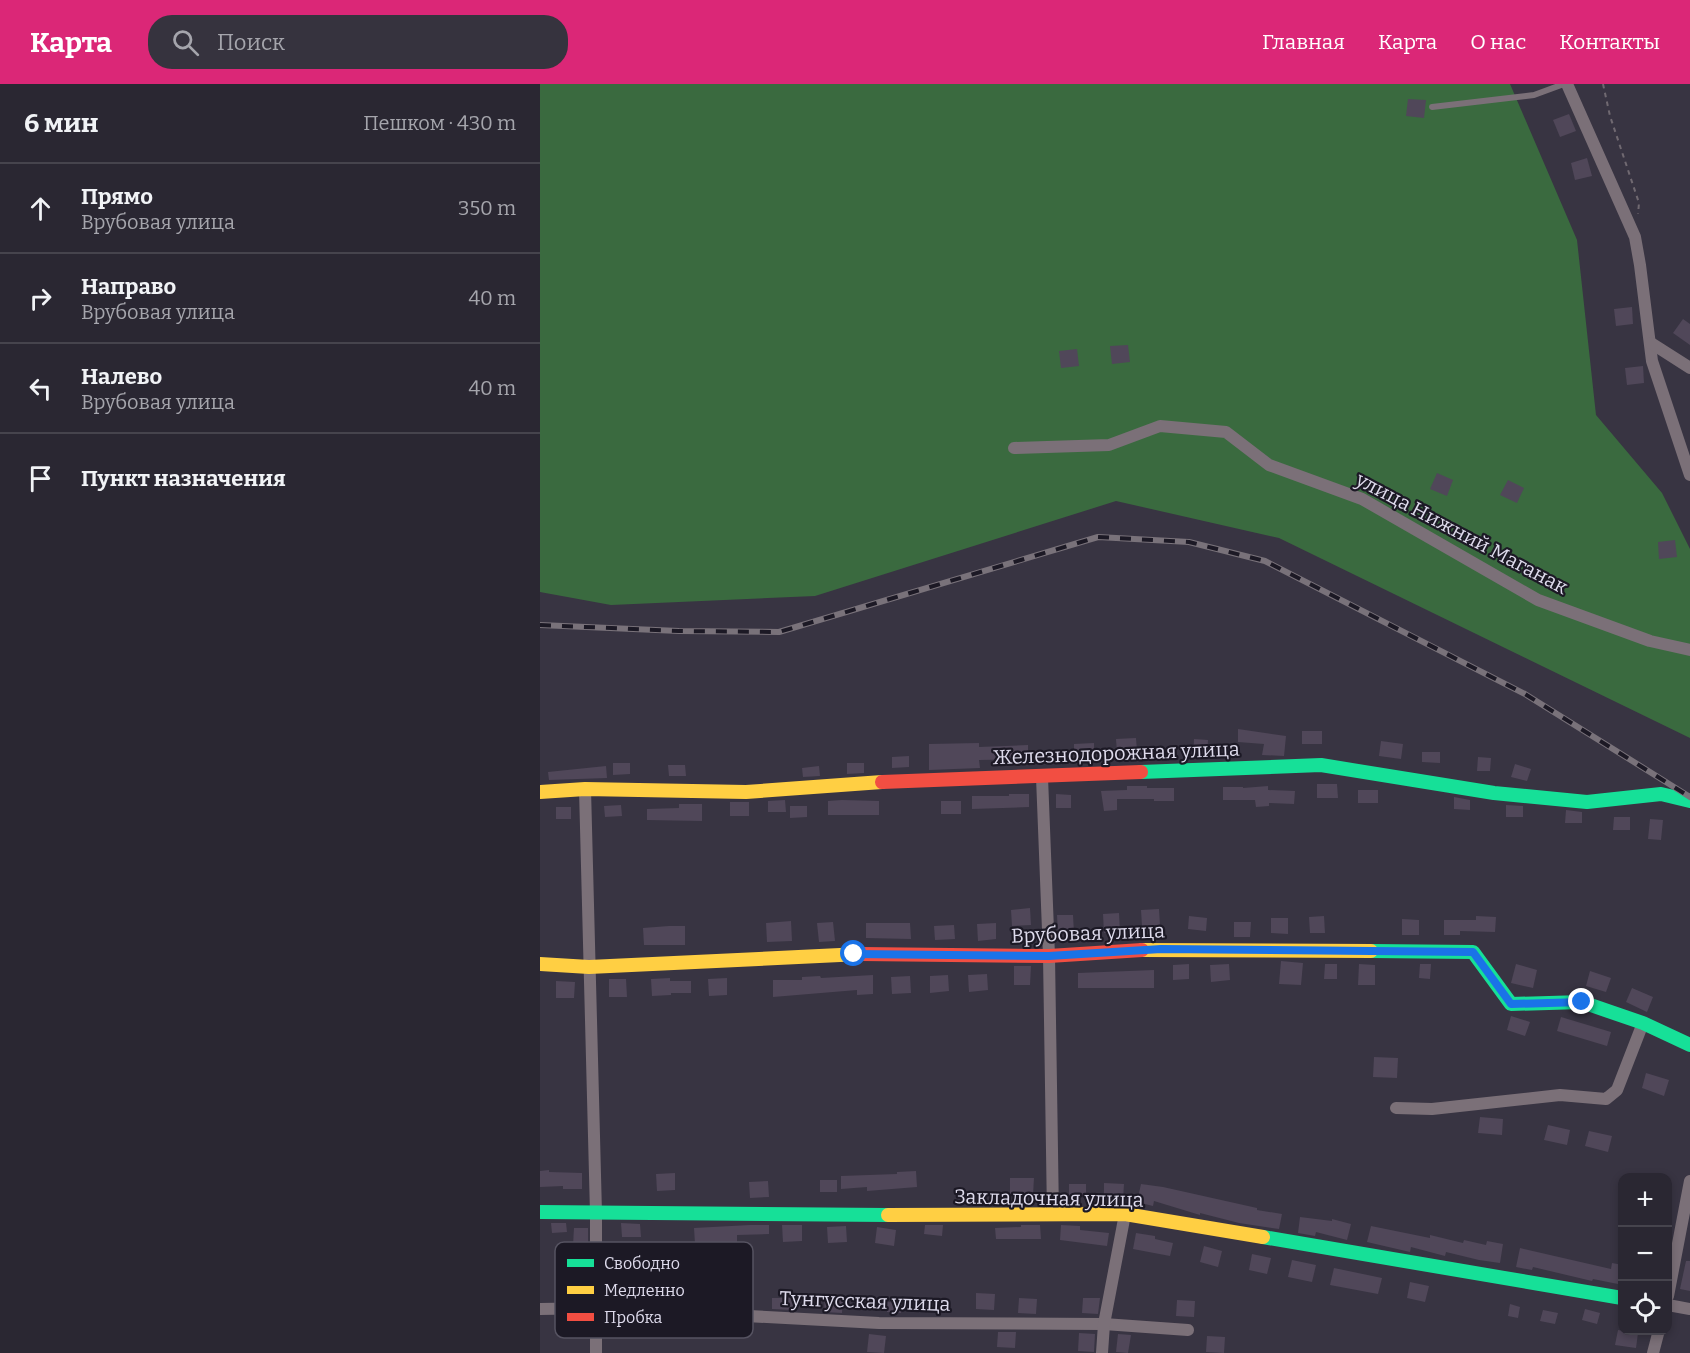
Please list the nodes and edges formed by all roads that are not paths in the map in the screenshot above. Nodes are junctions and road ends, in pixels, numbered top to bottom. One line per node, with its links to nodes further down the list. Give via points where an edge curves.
1 (1566, 84): 2 (lane, via 1534,95); 3 (street, via 1635,237)
2 (1432, 107)
3 (1651, 343): 4 (street); 6 (street, via 1652,361)
4 (1690, 368)
5 (1014, 448): 7 (street, улица Нижний Маганак, via 1109,445 1160,426 1226,432 1269,465 1362,499 1538,600 1650,641)
6 (1690, 475)
7 (1690, 650)
8 (1042, 777): 9 (street, Железнодорожная улица, via 746,792); 11 (street, Железнодорожная улица, via 1321,765 1552,799 1587,802 1661,794); 12 (street)
9 (585, 789): 10 (street, Железнодорожная улица); 14 (street)
10 (540, 792)
11 (1690, 801)
12 (1049, 956): 14 (street, Врубовая улица, via 854,954); 15 (street, Врубовая улица, via 1161,949 1473,952 1511,1004 1582,1002); 22 (street)
13 (540, 964): 14 (street, Врубовая улица)
14 (589, 967): 20 (street)
15 (1643, 1023): 16 (street, Врубовая улица); 17 (street, via 1617,1090 1605,1099 1560,1095 1432,1109)
16 (1690, 1045)
17 (1396, 1108)
18 (1690, 1181): 24 (street)
19 (540, 1212): 20 (street, Закладочная улица)
20 (596, 1213): 22 (street, Закладочная улица); 23 (street)
21 (1125, 1214): 22 (street, Закладочная улица); 25 (street, Закладочная улица); 31 (street)
22 (1053, 1215)
23 (596, 1242)
24 (1671, 1281)
25 (1618, 1297)
26 (1672, 1306): 29 (street)
27 (540, 1309): 28 (street, Тунгусская улица)
28 (555, 1309)
29 (1690, 1310)
30 (753, 1316): 31 (street, Тунгусская улица, via 879,1323)
31 (1104, 1324): 32 (street, Тунгусская улица); 36 (street)
32 (1188, 1330)
33 (1658, 1335): 37 (street)
34 (596, 1338): 35 (street)
35 (596, 1353)
36 (1102, 1353)
37 (1653, 1353)

